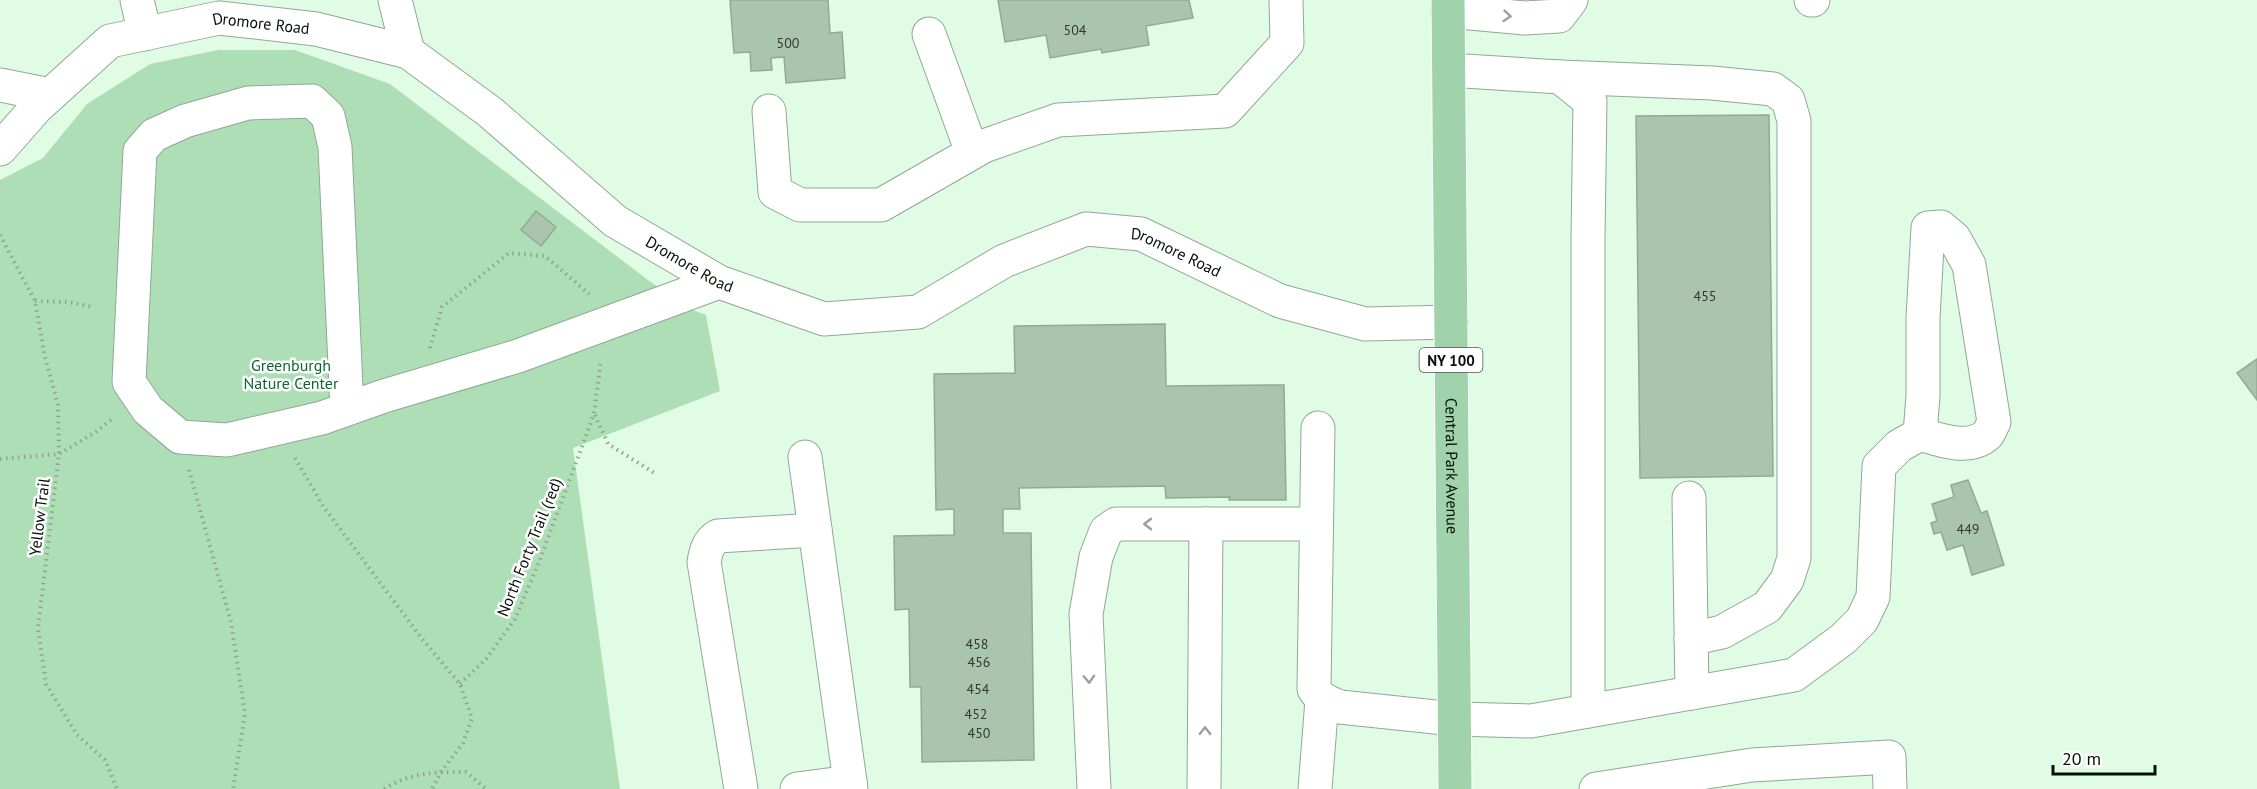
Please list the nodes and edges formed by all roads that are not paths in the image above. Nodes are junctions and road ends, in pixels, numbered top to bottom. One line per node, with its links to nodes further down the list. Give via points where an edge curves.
1 (136, 0): 6 (street)
2 (395, 0): 8 (street)
3 (1286, 0): 15 (street, via 1287,43 1225,111 1058,120)
4 (1570, 0): 5 (street, one-way to 4, via 1525,18 1558,16)
5 (1448, 5): 9 (main road, Central Park Avenue / NY 100)
6 (145, 34): 8 (street, Dromore Road, via 219,18 316,29); 12 (street, Dromore Road, via 110,41)
7 (929, 34): 15 (street)
8 (408, 52): 16 (street, Dromore Road, via 490,112 615,221)
9 (1449, 70): 10 (street); 17 (main road, Central Park Avenue / NY 100)
10 (1560, 77): 26 (street, via 1773,89 1788,100 1794,121 1794,558 1787,580 1767,607 1722,632); 29 (street, via 1590,101)
11 (0, 85): 12 (street)
12 (50, 95): 14 (street, Dromore Road)
13 (769, 111): 15 (street, via 776,192 800,205 881,206)
14 (0, 149)
15 (972, 152)
16 (719, 282): 17 (street, Dromore Road, via 824,319 918,312 1004,261 1086,229 1141,234 1280,301 1365,324); 18 (street, via 518,356)
17 (1451, 322): 30 (main road, Central Park Avenue / NY 100)
18 (347, 409): 18 (street, via 335,147 328,116 312,101 248,103 185,121 154,135 140,151 129,382 133,412 180,437 227,441)
19 (1318, 428): 24 (street)
20 (1920, 434): 20 (street, via 1951,443 1975,441 1988,434 1994,422 1969,265 1954,238 1941,227 1928,228); 27 (street, via 1899,446 1879,466 1873,597 1862,620 1794,675)
21 (805, 458): 25 (street)
22 (1689, 498): 26 (street)
23 (1206, 524): 24 (street); 35 (street, one-way to 35, via 1116,524 1102,538 1086,614); 36 (street, one-way to 23)
24 (1316, 524): 28 (street, via 1314,689)
25 (815, 530): 31 (street); 33 (street, via 718,536 706,550 704,562)
26 (1691, 639): 27 (street)
27 (1692, 693): 29 (street)
28 (1322, 700): 30 (street, via 1340,707); 37 (street)
29 (1588, 711): 30 (street, via 1531,721)
30 (1454, 719): 32 (main road, Central Park Avenue / NY 100)
31 (850, 786): 34 (street)
32 (1458, 787)
33 (741, 789)
34 (797, 789)
35 (1094, 789)
36 (1204, 789)
37 (1315, 789)
38 (1596, 789): 39 (street, via 1752,765 1889,757)
39 (1890, 789)

